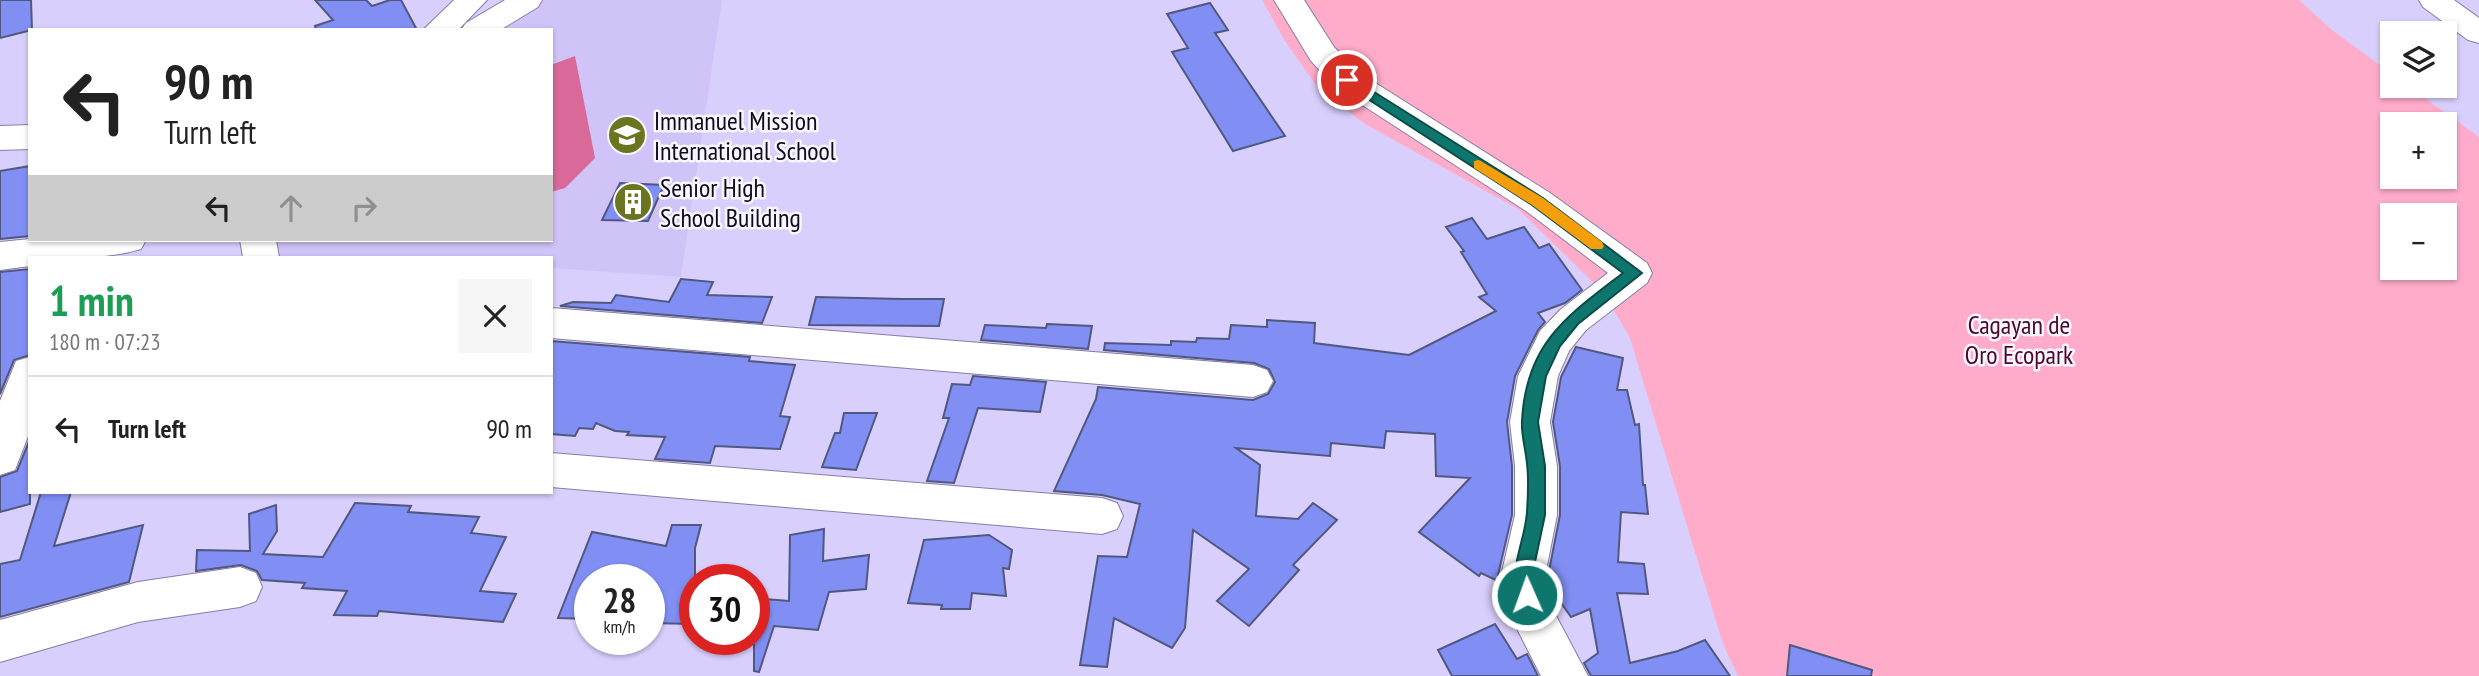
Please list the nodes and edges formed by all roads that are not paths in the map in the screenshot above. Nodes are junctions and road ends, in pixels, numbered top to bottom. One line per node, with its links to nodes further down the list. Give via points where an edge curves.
1 (472, 0): 5 (street)
2 (527, 0): 6 (street)
3 (1289, 0): 21 (street, via 1322,54 1347,80 1538,202 1634,273 1573,320 1554,342 1538,376 1530,422 1536,515 1522,576 1532,615)
4 (2434, 0): 7 (street)
5 (441, 28)
6 (480, 28)
7 (2479, 33)
8 (28, 137): 9 (street)
9 (0, 138)
10 (114, 242): 11 (street)
11 (73, 248): 12 (street)
12 (0, 256)
13 (553, 324): 15 (street)
14 (28, 378): 16 (street)
15 (1253, 381)
16 (0, 458)
17 (553, 470): 18 (street)
18 (1102, 516)
19 (240, 587): 20 (street, via 138,601)
20 (0, 641)
21 (1565, 676)

